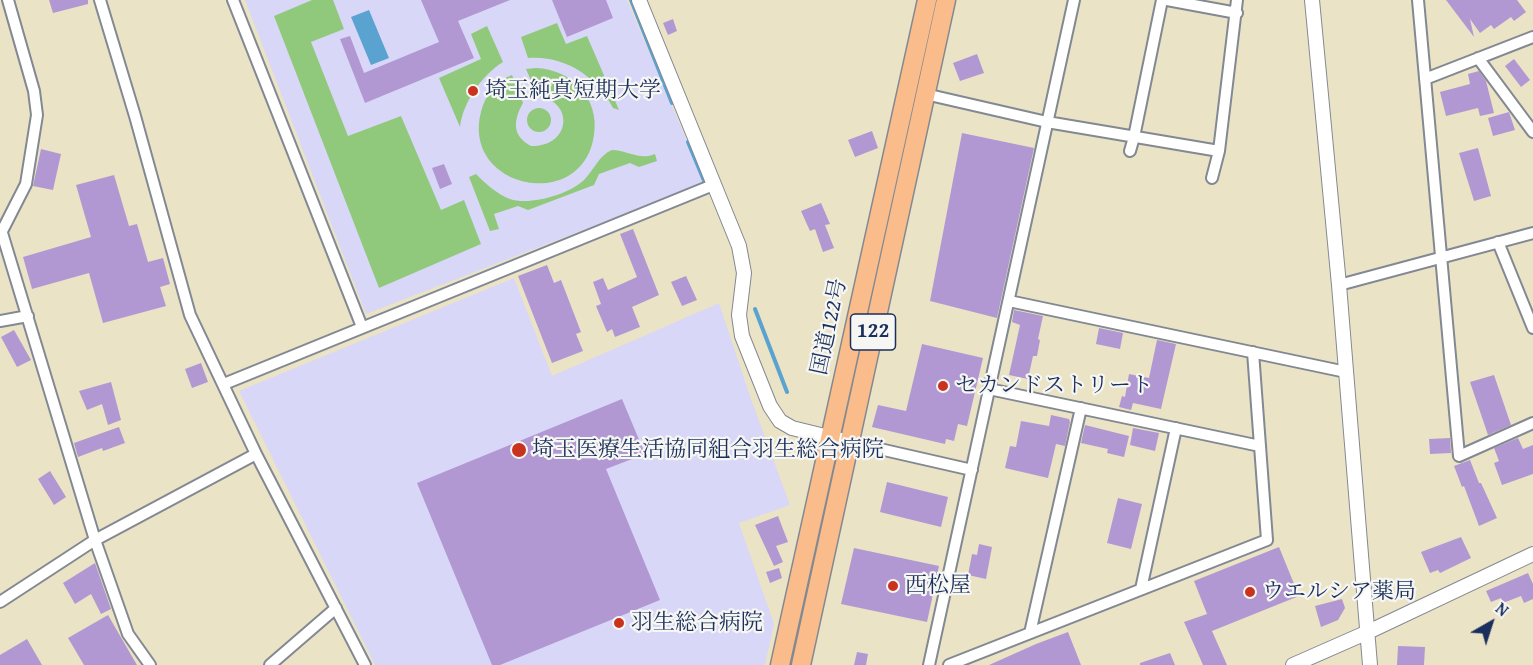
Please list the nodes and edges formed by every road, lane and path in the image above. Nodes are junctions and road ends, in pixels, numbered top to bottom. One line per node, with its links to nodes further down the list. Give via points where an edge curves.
1 (8, 0): 26 (street, via 37,115 26,184)
2 (100, 0): 37 (street, via 190,315)
3 (233, 0): 33 (street)
4 (639, 0): 24 (street)
5 (927, 0): 42 (highway, 国道122号 / 122)
6 (946, 0): 17 (highway, 国道122号 / 122)
7 (1074, 0): 18 (street)
8 (1162, 0): 20 (street)
9 (1167, 0): 13 (street)
10 (1237, 0): 13 (street)
11 (1312, 0): 29 (street)
12 (1418, 0): 16 (street)
13 (1237, 13): 22 (street)
14 (1533, 37): 15 (street)
15 (1478, 58): 16 (street); 19 (street)
16 (1425, 79): 28 (street)
17 (925, 94): 18 (street); 42 (highway, 国道122号 / 122)
18 (1047, 122): 20 (street); 30 (street)
19 (1533, 132)
20 (1134, 137): 21 (street); 22 (street)
21 (1130, 151)
22 (1219, 151): 23 (street)
23 (1212, 178)
24 (713, 185): 33 (street); 42 (street, via 743,261 739,315 742,336 770,406 780,421 792,428)
25 (1533, 232): 27 (street)
26 (1, 234): 31 (street)
27 (1498, 242): 28 (street); 34 (street)
28 (1441, 256): 29 (street); 40 (street, via 1459,456)
29 (1339, 285): 36 (street)
30 (1009, 301): 35 (street); 38 (street)
31 (27, 316): 32 (street); 46 (street)
32 (0, 321)
33 (362, 327): 37 (street)
34 (1533, 328)
35 (1253, 352): 36 (street); 43 (street)
36 (1346, 372): 51 (street)
37 (224, 384): 44 (street)
38 (989, 389): 39 (street); 45 (street)
39 (1081, 408): 41 (street); 52 (street)
40 (1533, 423)
41 (1176, 428): 43 (street); 48 (street)
42 (840, 440): 45 (street); 56 (highway, 国道122号 / 122); 57 (highway, 国道122号 / 122)
43 (1260, 446): 48 (street, via 1267,540)
44 (256, 454): 46 (street); 50 (street)
45 (972, 470): 58 (street)
46 (94, 540): 49 (street); 53 (street, via 128,634)
47 (1533, 554): 51 (street)
48 (1141, 589): 52 (street)
49 (0, 602)
50 (336, 608): 54 (street); 55 (street)
51 (1368, 632): 60 (street); 61 (street)
52 (1030, 633): 59 (street)
53 (150, 665)
54 (270, 665)
55 (365, 665)
56 (780, 665)
57 (801, 665)
58 (929, 665)
59 (949, 665)
60 (1293, 665)
61 (1370, 665)

